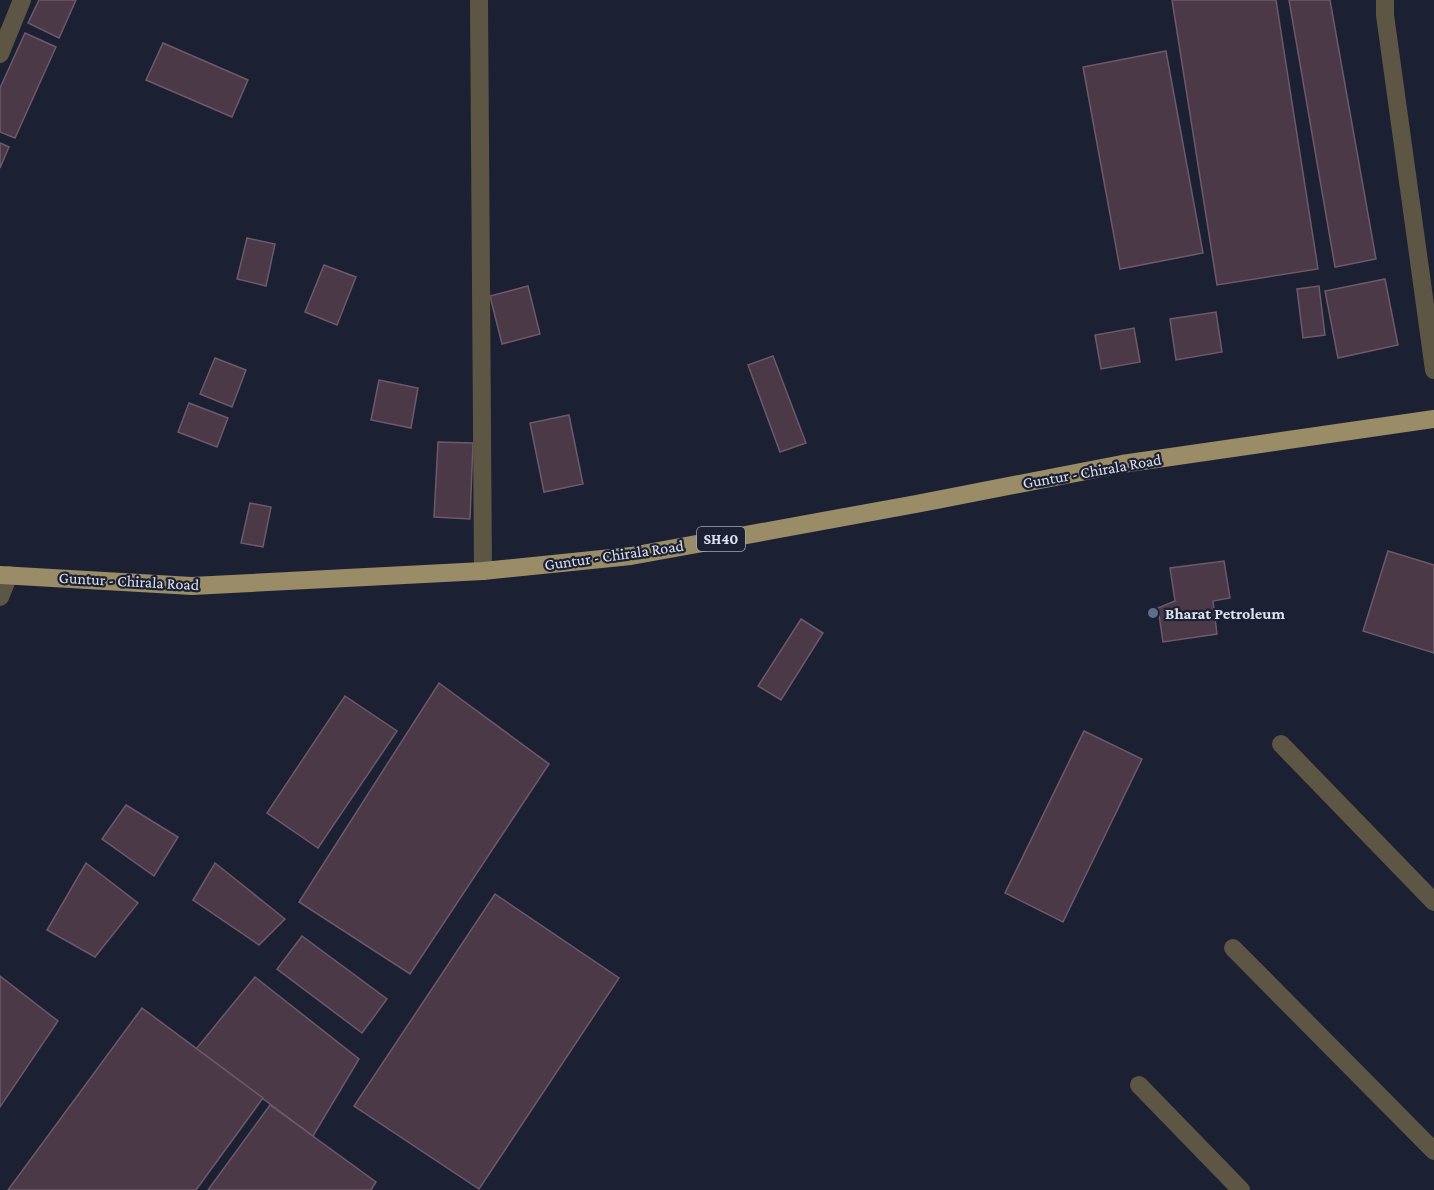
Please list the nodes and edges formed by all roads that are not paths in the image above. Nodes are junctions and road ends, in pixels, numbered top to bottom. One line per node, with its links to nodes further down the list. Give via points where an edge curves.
1 (22, 0): 4 (street)
2 (478, 0): 7 (street)
3 (1384, 0): 5 (street)
4 (0, 54)
5 (1434, 370)
6 (1434, 419): 7 (main road, Guntur - Chirala Road / SH40, via 1122,464 631,555)
7 (483, 571): 8 (main road, Guntur - Chirala Road / SH40, via 192,586)
8 (4, 575): 9 (street)
9 (0, 597)
10 (1281, 744): 11 (street)
11 (1434, 902)
12 (1233, 948): 14 (street)
13 (1139, 1085): 15 (street)
14 (1434, 1150)
15 (1241, 1190)

